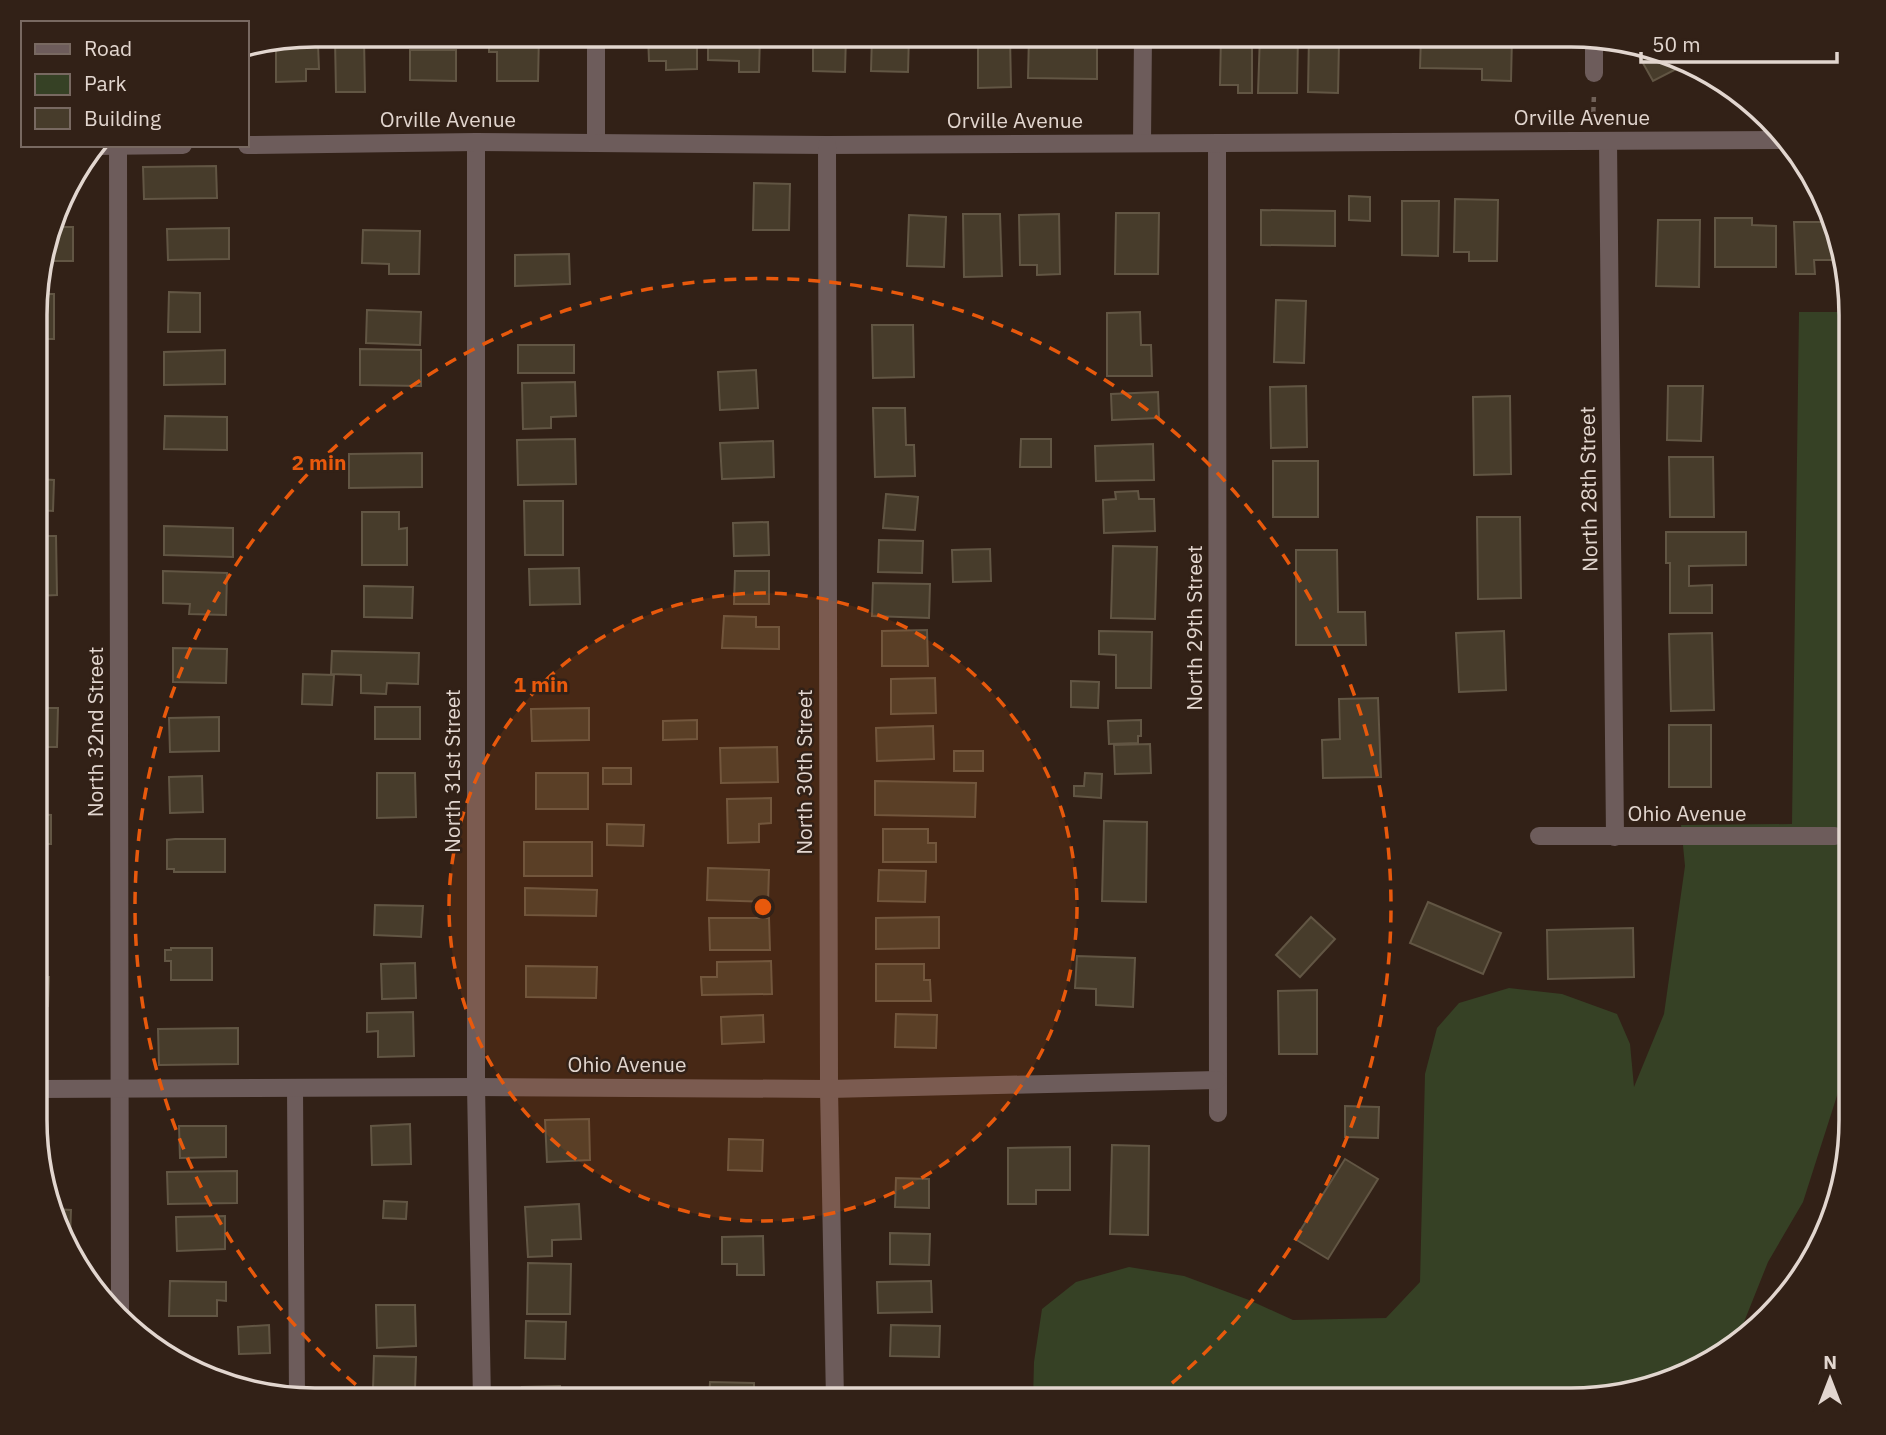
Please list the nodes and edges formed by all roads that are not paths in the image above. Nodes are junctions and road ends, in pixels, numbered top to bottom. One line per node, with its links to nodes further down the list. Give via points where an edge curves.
1 (596, 47): 8 (street)
2 (1143, 47): 9 (street)
3 (1594, 49): 4 (street)
4 (1594, 73)
5 (1773, 140): 6 (street, Orville Avenue)
6 (1601, 141): 10 (street, Orville Avenue); 16 (street, North 28th Street)
7 (476, 142): 8 (street, Orville Avenue); 11 (street, Orville Avenue); 18 (street, North 31st Street)
8 (596, 142): 12 (street, Orville Avenue)
9 (1142, 142): 10 (street, Orville Avenue); 12 (street, Orville Avenue)
10 (1217, 144): 17 (street, North 29th Street)
11 (248, 145)
12 (827, 145): 22 (street, North 30th Street)
13 (118, 147): 19 (street, North 32nd Street)
14 (1539, 836): 16 (street, Ohio Avenue)
15 (1835, 836): 16 (street, Ohio Avenue)
16 (1615, 837)
17 (1217, 1080): 22 (street, Ohio Avenue); 23 (street, North 29th Street)
18 (477, 1087): 20 (street, Ohio Avenue); 22 (street, Ohio Avenue); 26 (street, North 31st Street)
19 (120, 1088): 20 (street, Ohio Avenue); 21 (street, Ohio Avenue); 24 (street, North 32nd Street)
20 (295, 1088): 25 (lane)
21 (47, 1089)
22 (829, 1089): 27 (street, North 30th Street)
23 (1218, 1113)
24 (120, 1302)
25 (297, 1387)
26 (482, 1388)
27 (835, 1388)

